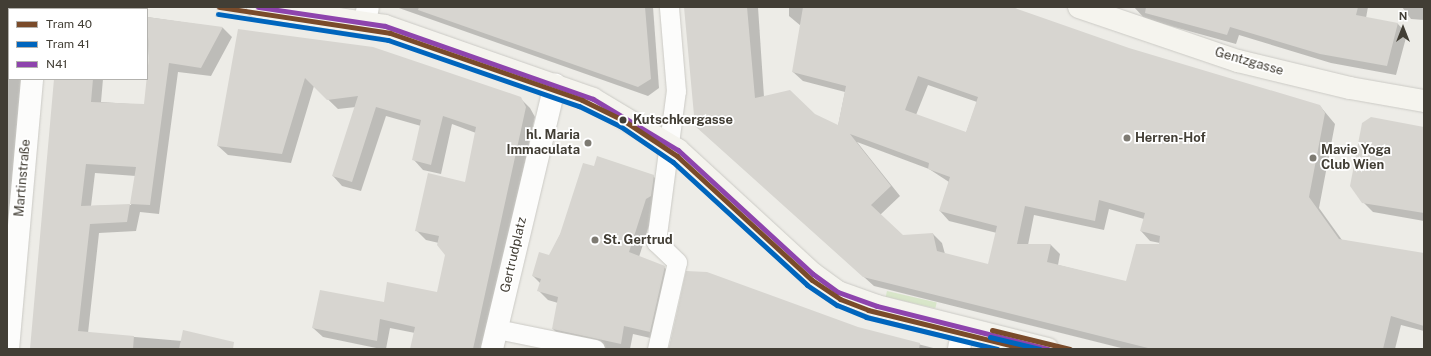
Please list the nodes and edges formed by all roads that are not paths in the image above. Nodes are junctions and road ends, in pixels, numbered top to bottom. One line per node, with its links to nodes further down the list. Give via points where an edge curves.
1 (258, 7): 4 (main road)
2 (669, 7): 8 (street, via 676,91)
3 (1079, 7): 7 (main road, Gentzgasse, via 1238,60 1350,88)
4 (366, 14): 6 (main road)
5 (32, 80): 11 (street, Martinstraße)
6 (555, 84): 8 (main road, via 610,107); 10 (street, Gertrudplatz)
7 (1424, 101)
8 (669, 144): 9 (main road, via 838,292 877,306); 13 (street, via 656,242 677,262)
9 (963, 328): 14 (street); 15 (main road)
10 (495, 339): 12 (street, Gertrudplatz)
11 (8, 349)
12 (595, 349)
13 (657, 349)
14 (959, 349)
15 (1048, 349)

